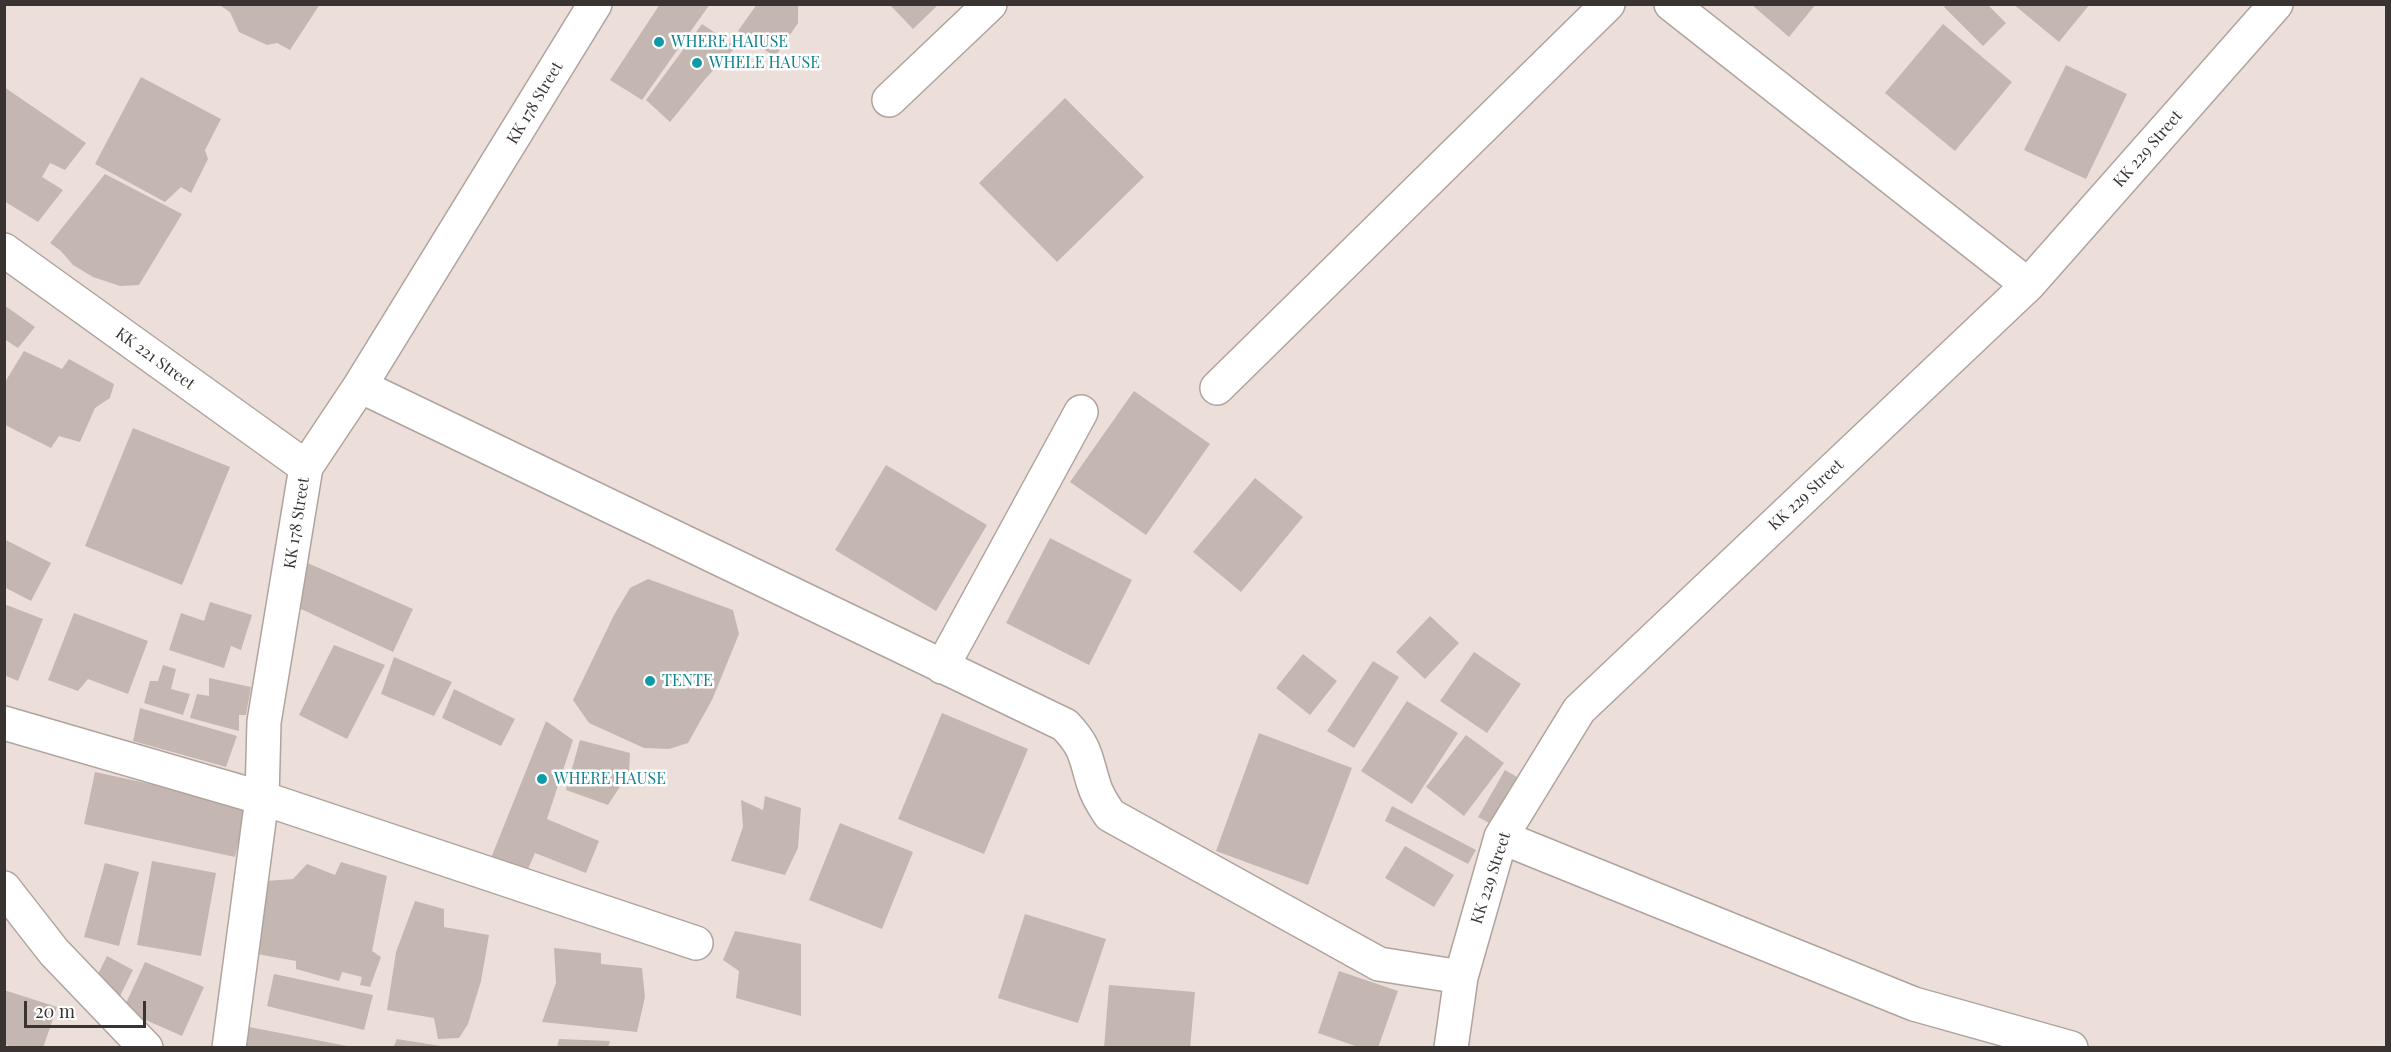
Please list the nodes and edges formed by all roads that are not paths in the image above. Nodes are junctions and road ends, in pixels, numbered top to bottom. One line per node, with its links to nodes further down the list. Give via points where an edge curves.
1 (595, 4): 9 (street, KK 178 Street)
2 (990, 4): 6 (street)
3 (1608, 4): 10 (street)
4 (1671, 4): 8 (street)
5 (2276, 4): 8 (street, KK 229 Street)
6 (889, 100)
7 (4, 250): 12 (street, KK 221 Street)
8 (2028, 285): 16 (street, KK 229 Street, via 1579,710)
9 (360, 386): 12 (street, KK 178 Street); 13 (street)
10 (1217, 388)
11 (1081, 412): 13 (street)
12 (306, 467): 15 (street, KK 178 Street, via 264,722)
13 (942, 667): 19 (street, via 1065,725 1080,741 1094,788 1110,815 1379,964)
14 (4, 723): 15 (street)
15 (262, 798): 18 (street); 21 (street, KK 178 Street)
16 (1501, 837): 19 (street, KK 229 Street); 23 (street, via 1914,1004)
17 (10, 911): 20 (street)
18 (696, 944)
19 (1461, 977): 22 (street, KK 229 Street)
20 (146, 1047)
21 (229, 1047)
22 (1451, 1047)
23 (2070, 1047)

